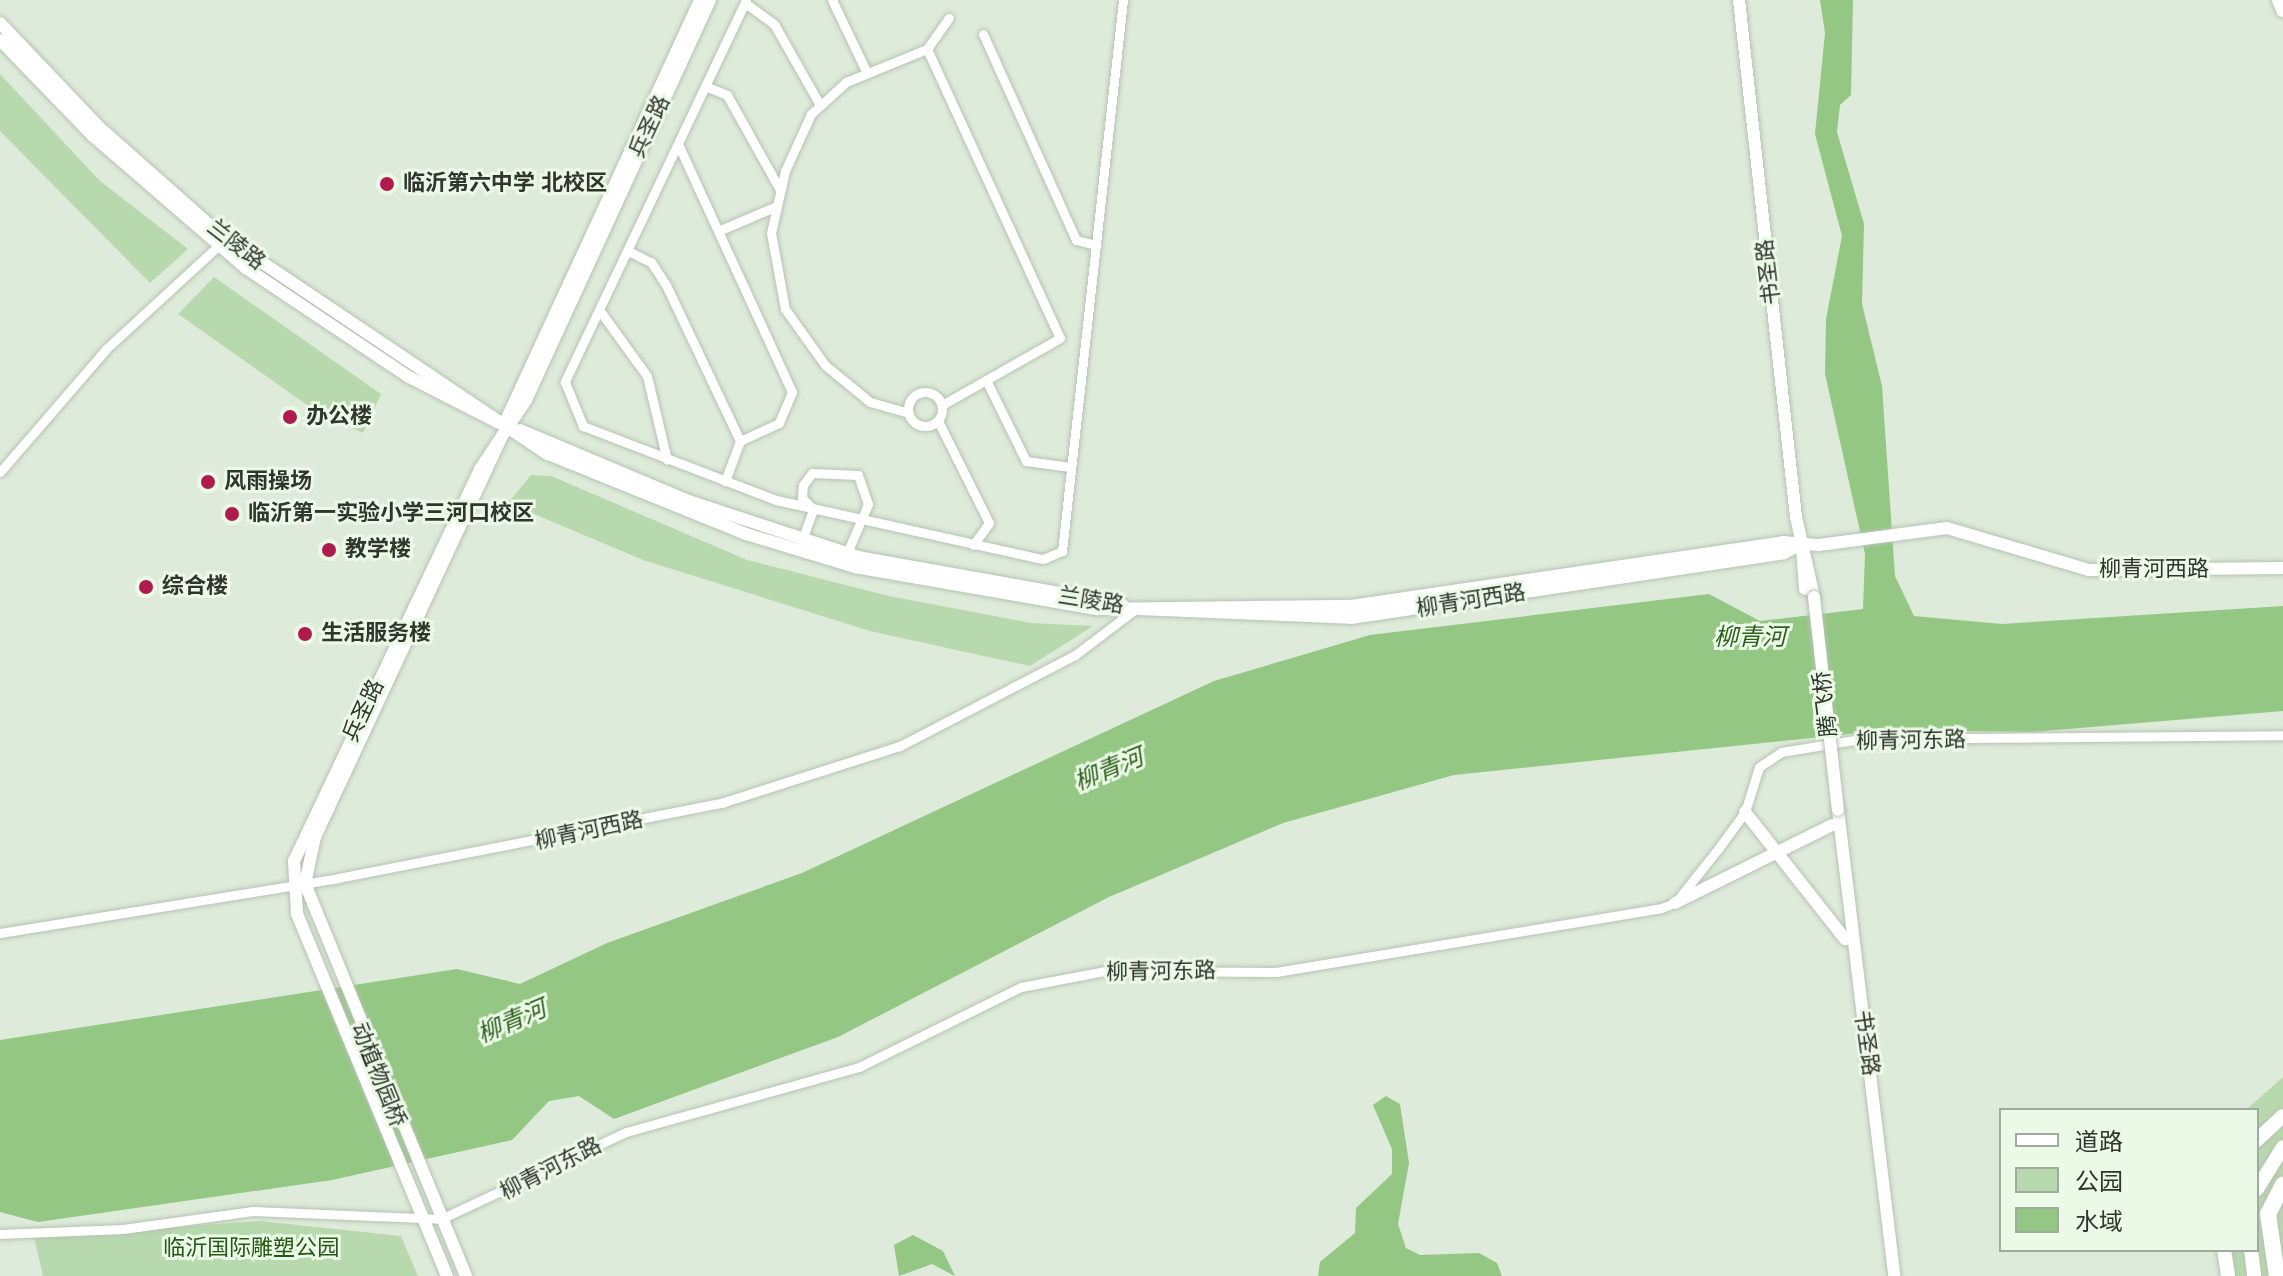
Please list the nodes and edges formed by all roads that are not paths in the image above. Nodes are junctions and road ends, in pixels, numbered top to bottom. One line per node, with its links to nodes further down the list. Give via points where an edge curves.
1 (700, 0): 30 (main road, 兵圣路)
2 (710, 0): 30 (main road, 兵圣路, via 526,400)
3 (832, 0): 15 (street)
4 (1123, 0): 22 (street)
5 (1739, 0): 39 (main road, 书圣路)
6 (1747, 0): 39 (main road, 书圣路)
7 (2279, 0): 9 (main road)
8 (745, 2): 16 (street); 17 (street, via 774,24)
9 (2283, 10)
10 (949, 18): 14 (street)
11 (0, 23): 30 (main road, 兰陵路, via 100,128 220,234)
12 (983, 34): 22 (street, via 1076,240)
13 (0, 40): 23 (main road, 兰陵路, via 93,136)
14 (927, 49): 15 (street); 26 (street, via 1060,338)
15 (867, 73): 17 (street)
16 (705, 86): 18 (street); 19 (street, via 727,95 746,121)
17 (820, 105): 19 (street)
18 (678, 144): 21 (street); 24 (street)
19 (780, 192): 20 (street)
20 (777, 206): 21 (street); 28 (street, via 771,233 785,309 825,365 870,402)
21 (718, 231): 31 (street, via 792,392 779,423)
22 (1096, 245): 33 (street)
23 (218, 246): 30 (main road, 兰陵路, via 409,377); 34 (street, via 106,349)
24 (628, 251): 25 (street); 31 (street, via 651,262 666,285)
25 (600, 311): 32 (street, via 647,376); 32 (street, via 565,382 583,426)
26 (987, 382): 27 (street); 33 (street, via 1026,461)
27 (942, 405): 28 (street, via 924,393); 29 (street)
28 (909, 413): 29 (street, via 921,426)
29 (938, 421): 40 (street, via 989,523)
30 (505, 424): 38 (main road, 兰陵路); 44 (main road, 兰陵路, via 548,454 803,552 1029,603); 50 (main road, 兵圣路, via 498,453 315,837); 51 (main road, 兵圣路, via 311,822)
31 (740, 441): 35 (street)
32 (667, 460): 35 (street)
33 (1071, 467): 40 (street, via 1062,551 1043,559)
34 (0, 472)
35 (725, 481): 36 (street)
36 (813, 509): 37 (street); 37 (street, via 802,498 812,473 858,475 868,485); 38 (street)
37 (861, 519): 40 (street); 41 (street)
38 (802, 540): 41 (main road, 兰陵路)
39 (1803, 543): 42 (main road, 柳青河西路, via 1908,530 1982,533 2089,570); 43 (main road, 书圣路); 44 (main road, 柳青河西路, via 1784,553 1351,618 1157,615)
40 (973, 545)
41 (847, 553): 44 (main road, 兰陵路)
42 (2283, 568)
43 (1810, 598): 46 (main road, 腾飞桥, bridge)
44 (1137, 608): 50 (street, 柳青河西路, via 1044,673 900,746 724,802)
45 (2283, 735): 47 (street, 柳青河东路, via 1811,745 1759,767)
46 (1835, 810): 48 (main road, 书圣路); 69 (main road, 书圣路)
47 (1745, 812): 49 (main road); 52 (street, 柳青河东路)
48 (1832, 825): 49 (main road, via 1801,845); 54 (main road, 书圣路)
49 (1772, 851): 52 (main road); 54 (main road)
50 (305, 884): 51 (street, 柳青河西路); 55 (main road)
51 (290, 886): 53 (street, 柳青河西路); 55 (main road)
52 (1675, 903): 61 (street, 柳青河东路, via 1276,972 1105,971 1021,987 859,1067 626,1132)
53 (0, 933)
54 (1845, 939): 68 (main road, 书圣路)
55 (323, 960): 61 (main road, 动植物园桥); 62 (main road, 动植物园桥)
56 (2283, 1116): 57 (main road)
57 (2259, 1138)
58 (2283, 1147): 60 (main road)
59 (2283, 1185): 72 (highway, via 2268,1214)
60 (2259, 1186)
61 (441, 1219): 62 (street, 柳青河东路); 67 (main road)
62 (422, 1221): 63 (street, 柳青河东路, via 352,1211 253,1211 123,1229); 66 (main road)
63 (0, 1234)
64 (2224, 1252): 70 (main road)
65 (2251, 1252): 71 (main road)
66 (447, 1276)
67 (466, 1276)
68 (1886, 1276)
69 (1894, 1276)
70 (2228, 1276)
71 (2254, 1276)
72 (2277, 1276)

